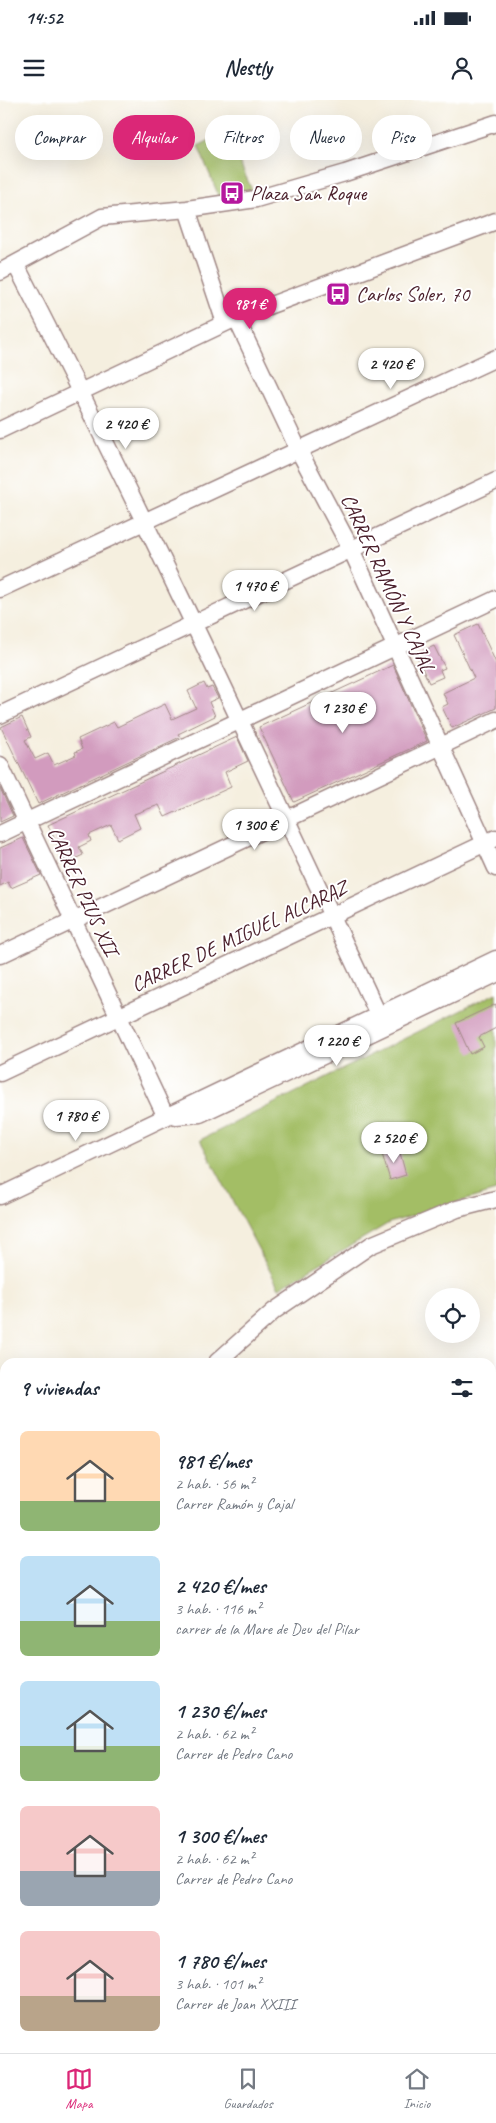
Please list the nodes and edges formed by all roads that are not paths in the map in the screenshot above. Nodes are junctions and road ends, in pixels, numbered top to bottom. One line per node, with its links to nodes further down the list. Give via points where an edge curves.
1 (496, 123): 2 (street, via 256,199)
2 (187, 209): 4 (street, via 102,217); 6 (street, CARRER RAMÓN Y CAJAL)
3 (496, 221): 6 (street)
4 (16, 265): 5 (street); 8 (street)
5 (0, 272)
6 (230, 320): 8 (street); 10 (street, CARRER RAMÓN Y CAJAL)
7 (496, 358): 10 (street)
8 (81, 391): 9 (street); 12 (street)
9 (0, 430)
10 (299, 451): 12 (street); 13 (street, CARRER RAMÓN Y CAJAL)
11 (496, 481): 13 (street)
12 (144, 522): 14 (street); 16 (street)
13 (351, 549): 16 (street); 17 (street, CARRER RAMÓN Y CAJAL)
14 (0, 589)
15 (496, 599): 17 (street)
16 (194, 623): 18 (street); 19 (street)
17 (395, 647): 19 (street); 21 (street, CARRER RAMÓN Y CAJAL)
18 (0, 715)
19 (240, 720): 23 (street); 24 (street)
20 (496, 720): 21 (street)
21 (441, 746): 23 (street); 26 (street, CARRER RAMÓN Y CAJAL)
22 (0, 765): 24 (street, CARRER PIUS XII)
23 (286, 819): 28 (street); 29 (street)
24 (26, 821): 25 (street); 29 (street, CARRER PIUS XII)
25 (0, 834)
26 (490, 841): 27 (street, CARRER RAMÓN Y CAJAL); 28 (street, CARRER DE MIGUEL ALCARAZ)
27 (496, 868)
28 (332, 916): 33 (street); 34 (street, CARRER DE MIGUEL ALCARAZ)
29 (73, 920): 30 (street); 34 (street, CARRER PIUS XII)
30 (0, 955)
31 (496, 959): 33 (street)
32 (496, 974): 36 (street, via 200,1114)
33 (378, 1014): 36 (street)
34 (119, 1016): 35 (street, CARRER DE MIGUEL ALCARAZ); 36 (street, CARRER PIUS XII)
35 (0, 1073)
36 (166, 1117): 37 (street)
37 (0, 1196)
38 (496, 1199): 39 (street, via 457,1209 371,1245 274,1311)
39 (221, 1358)

